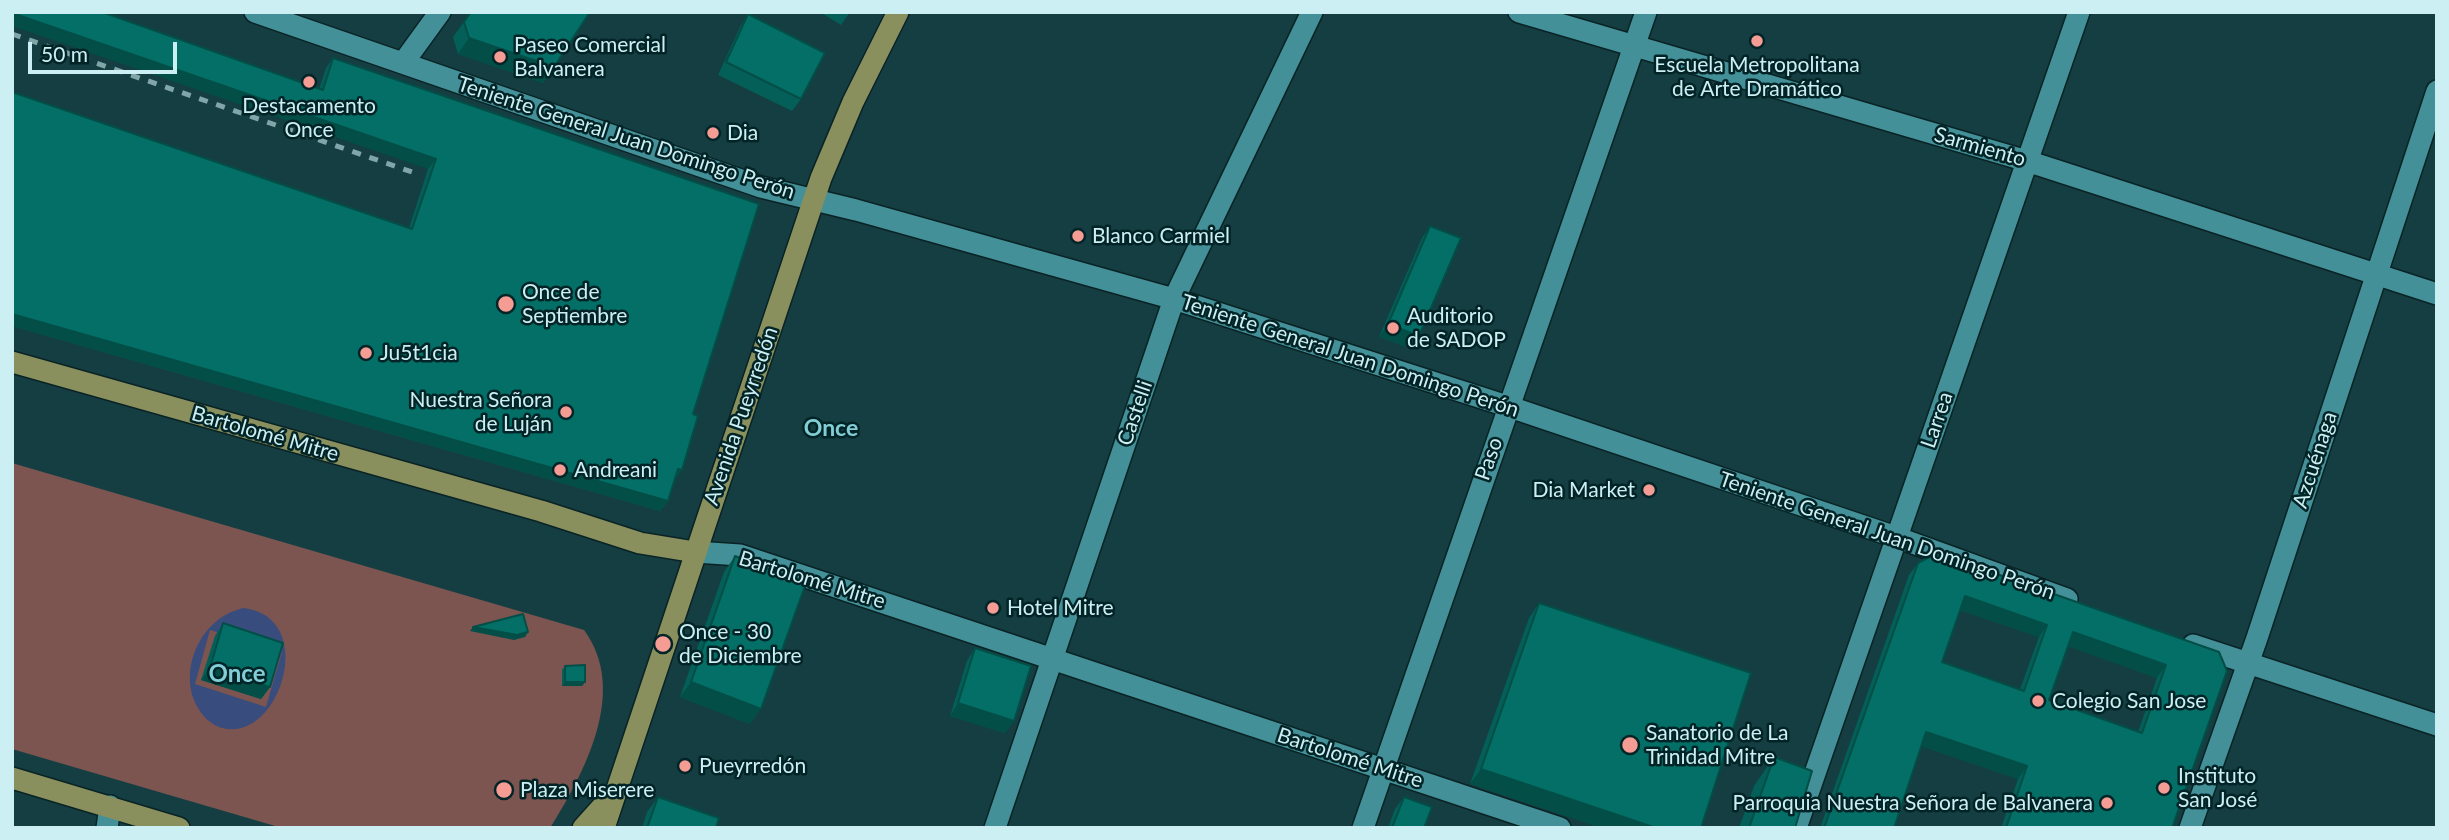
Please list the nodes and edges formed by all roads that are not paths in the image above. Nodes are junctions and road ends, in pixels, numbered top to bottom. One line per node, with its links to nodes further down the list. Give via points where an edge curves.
1 (255, 12): 9 (street, Teniente General Juan Domingo Perón)
2 (440, 12): 9 (street)
3 (898, 12): 12 (main road, Avenida Pueyrredón, via 853,102)
4 (1312, 12): 15 (street, Castelli)
5 (1519, 12): 8 (street, Sarmiento)
6 (1646, 12): 8 (street, Paso)
7 (2079, 12): 11 (street, Larrea)
8 (1634, 46): 11 (street, Sarmiento); 17 (street, Paso)
9 (402, 63): 12 (street, Teniente General Juan Domingo Perón, via 761,187)
10 (2437, 92): 13 (street, Azcuénaga)
11 (2027, 161): 13 (street, Sarmiento); 18 (street, Larrea)
12 (813, 199): 15 (street, Teniente General Juan Domingo Perón); 19 (main road, Avenida Pueyrredón)
13 (2376, 275): 14 (street, Sarmiento); 23 (street, Azcuénaga)
14 (2437, 294)
15 (1174, 299): 17 (street, Teniente General Juan Domingo Perón); 22 (street, Castelli)
16 (12, 362): 19 (main road, Bartolomé Mitre, via 640,542)
17 (1507, 407): 18 (street, Teniente General Juan Domingo Perón); 25 (street, Paso)
18 (1896, 537): 20 (street, Teniente General Juan Domingo Perón); 36 (street, Larrea)
19 (695, 552): 22 (street, Bartolomé Mitre, via 740,555); 27 (main road, Avenida Pueyrredón)
20 (2091, 608)
21 (2169, 637): 23 (street)
22 (1052, 657): 25 (street, Bartolomé Mitre); 33 (street, Castelli)
23 (2248, 665): 24 (street); 37 (street, Azcuénaga)
24 (2437, 725)
25 (1383, 769): 34 (street, Paso); 35 (street, Bartolomé Mitre)
26 (12, 778): 28 (main road)
27 (617, 790): 31 (main road); 32 (main road, Avenida Pueyrredón)
28 (110, 806): 29 (street); 30 (main road)
29 (107, 828)
30 (179, 828)
31 (583, 828)
32 (604, 828)
33 (995, 828)
34 (1363, 828)
35 (1560, 828)
36 (1796, 828)
37 (2190, 828)

